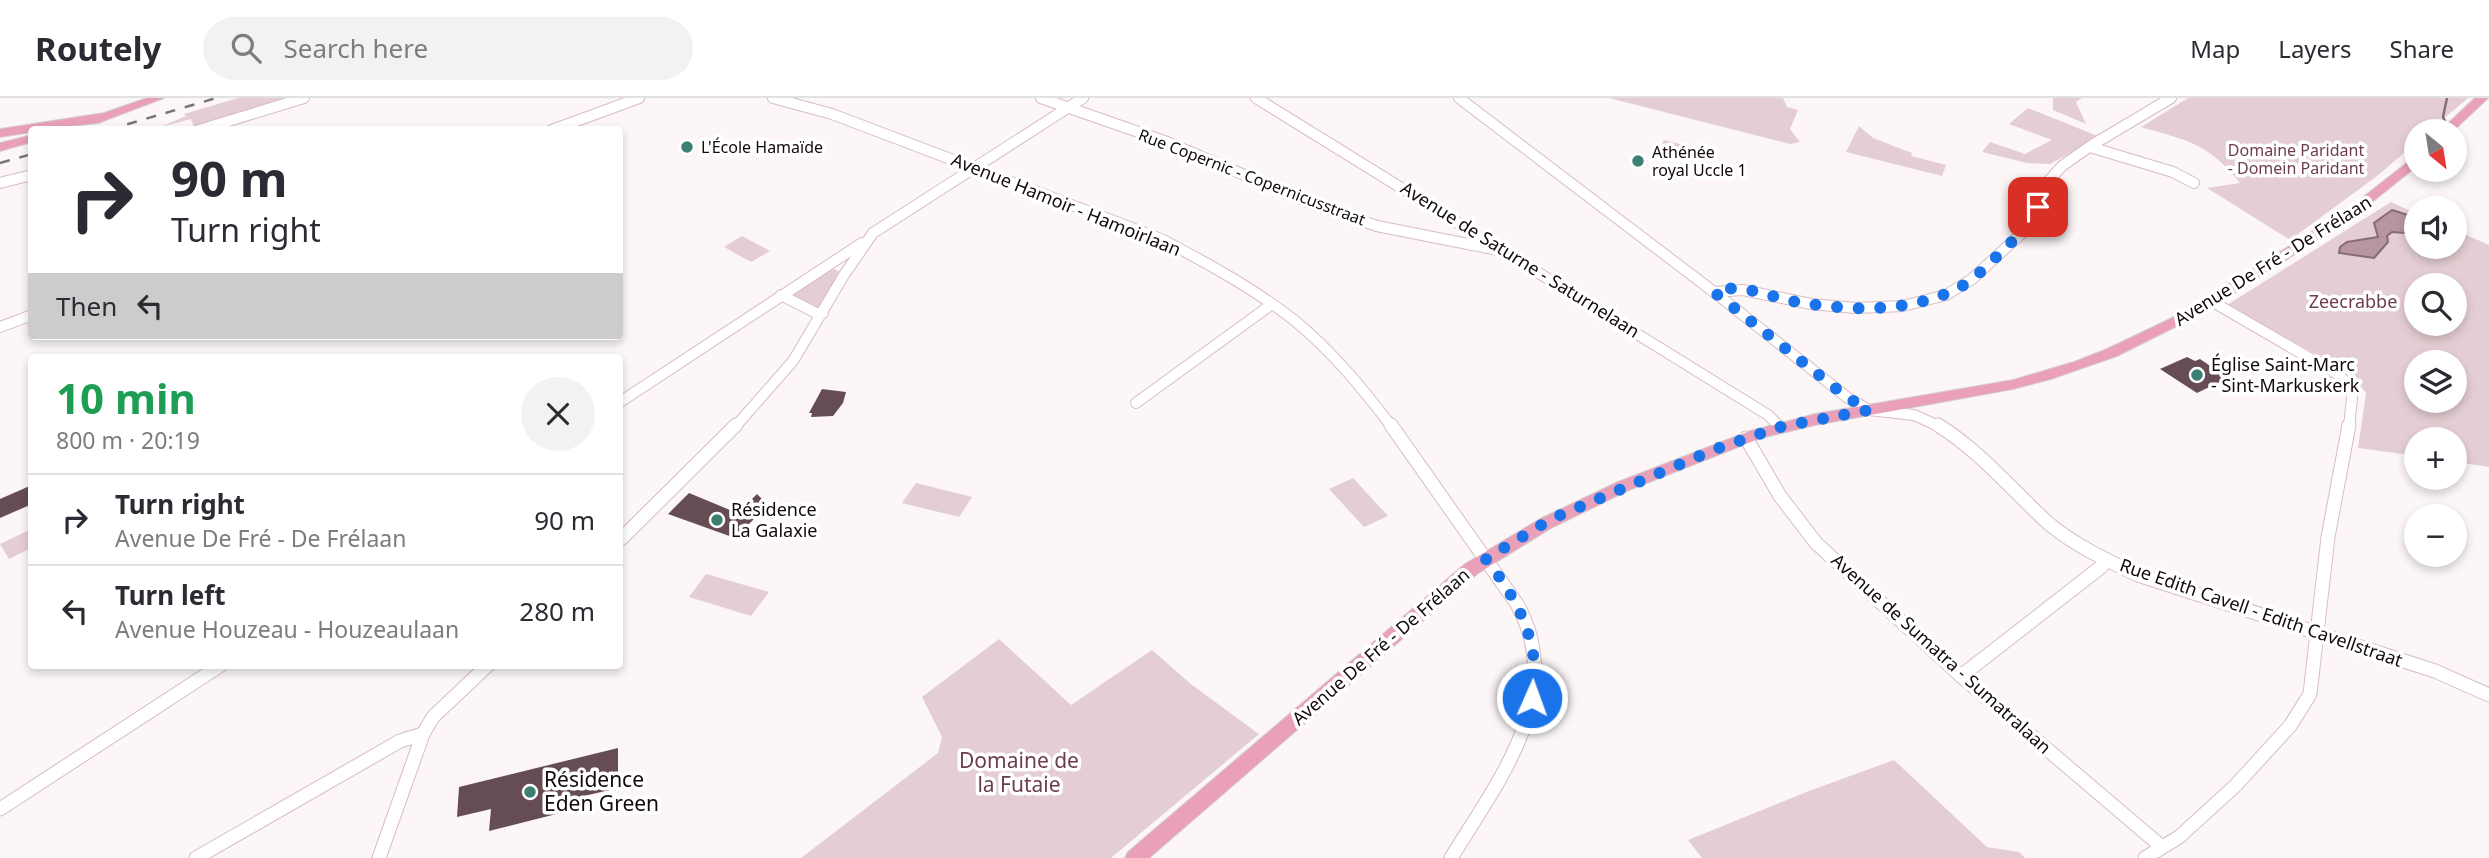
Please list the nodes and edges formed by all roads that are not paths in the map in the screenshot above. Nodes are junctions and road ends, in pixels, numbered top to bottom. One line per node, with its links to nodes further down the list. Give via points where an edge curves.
1 (158, 98): 15 (main road)
2 (304, 98): 16 (street)
3 (620, 98): 12 (street)
4 (639, 98): 12 (street)
5 (773, 98): 23 (street, Avenue Hamoir - Hamoirlaan, via 832,114)
6 (1041, 98): 13 (street, Rue Copernic - Copernicusstraat)
7 (1083, 98): 13 (street)
8 (1256, 98): 28 (street, Avenue de Saturne - Saturnelaan)
9 (1460, 98): 30 (street)
10 (2171, 98): 22 (street)
11 (2482, 98): 14 (main road)
12 (612, 106): 17 (street)
13 (1068, 109): 23 (street); 28 (street, Rue Copernic - Copernicusstraat, via 1167,142 1312,204 1377,226)
14 (2459, 119)
15 (64, 126)
16 (212, 126)
17 (562, 126)
18 (28, 130): 19 (main road)
19 (0, 133)
20 (28, 139): 21 (main road)
21 (0, 147)
22 (2090, 147): 27 (street, via 2173,172); 30 (street, via 2046,182 2035,215 2023,232 1963,286 1940,296 1883,308 1791,301 1734,287)
23 (974, 168): 29 (street, via 873,233); 33 (street, Avenue Hamoir - Hamoirlaan, via 1161,239)
24 (2404, 171): 32 (main road, Avenue De Fré - De Frélaan, via 2378,195)
25 (28, 176): 26 (street)
26 (0, 183)
27 (2194, 183)
28 (1508, 252): 40 (street, Avenue de Saturne - Saturnelaan, via 1768,415)
29 (841, 266): 31 (street); 34 (street)
30 (1714, 292): 39 (street)
31 (781, 295): 34 (street); 37 (street)
32 (2213, 302): 39 (main road, Avenue De Fré - De Frélaan, via 2165,329 2053,374); 45 (street, via 2337,374 2353,388 2328,537)
33 (1272, 304): 38 (street); 43 (street, Avenue Hamoir - Hamoirlaan, via 1311,335 1377,403)
34 (823, 313): 42 (street, via 769,391)
35 (28, 316): 36 (street)
36 (0, 327)
37 (623, 400)
38 (1136, 404)
39 (1869, 410): 40 (main road, Avenue De Fré - De Frélaan); 44 (street, Rue Edith Cavell - Edith Cavellstraat, via 1914,415 1953,435 2051,526)
40 (1780, 427): 41 (main road, Avenue De Fré - De Frélaan)
41 (1746, 438): 43 (main road, Avenue De Fré - De Frélaan, via 1601,496 1527,532); 48 (street, Avenue de Sumatra - Sumatralaan, via 1780,496 1816,543)
42 (623, 537)
43 (1486, 559): 55 (main road, Avenue De Fré - De Frélaan); 56 (street, via 1524,617 1535,682 1529,714 1513,752)
44 (2106, 561): 45 (street, Rue Edith Cavell - Edith Cavellstraat); 48 (street)
45 (2318, 633): 49 (street, Rue Edith Cavell - Edith Cavellstraat, via 2435,671); 52 (street, via 2310,694 2300,712 2229,792 2179,837)
46 (215, 669): 51 (street)
47 (484, 669): 50 (street, via 433,717)
48 (1961, 676): 52 (street, Avenue de Sumatra - Sumatralaan)
49 (2489, 695)
50 (423, 734): 53 (street, via 400,741); 54 (street)
51 (0, 809)
52 (2161, 847): 57 (street)
53 (196, 858)
54 (379, 858)
55 (1135, 858)
56 (1451, 858)
57 (2145, 858)

